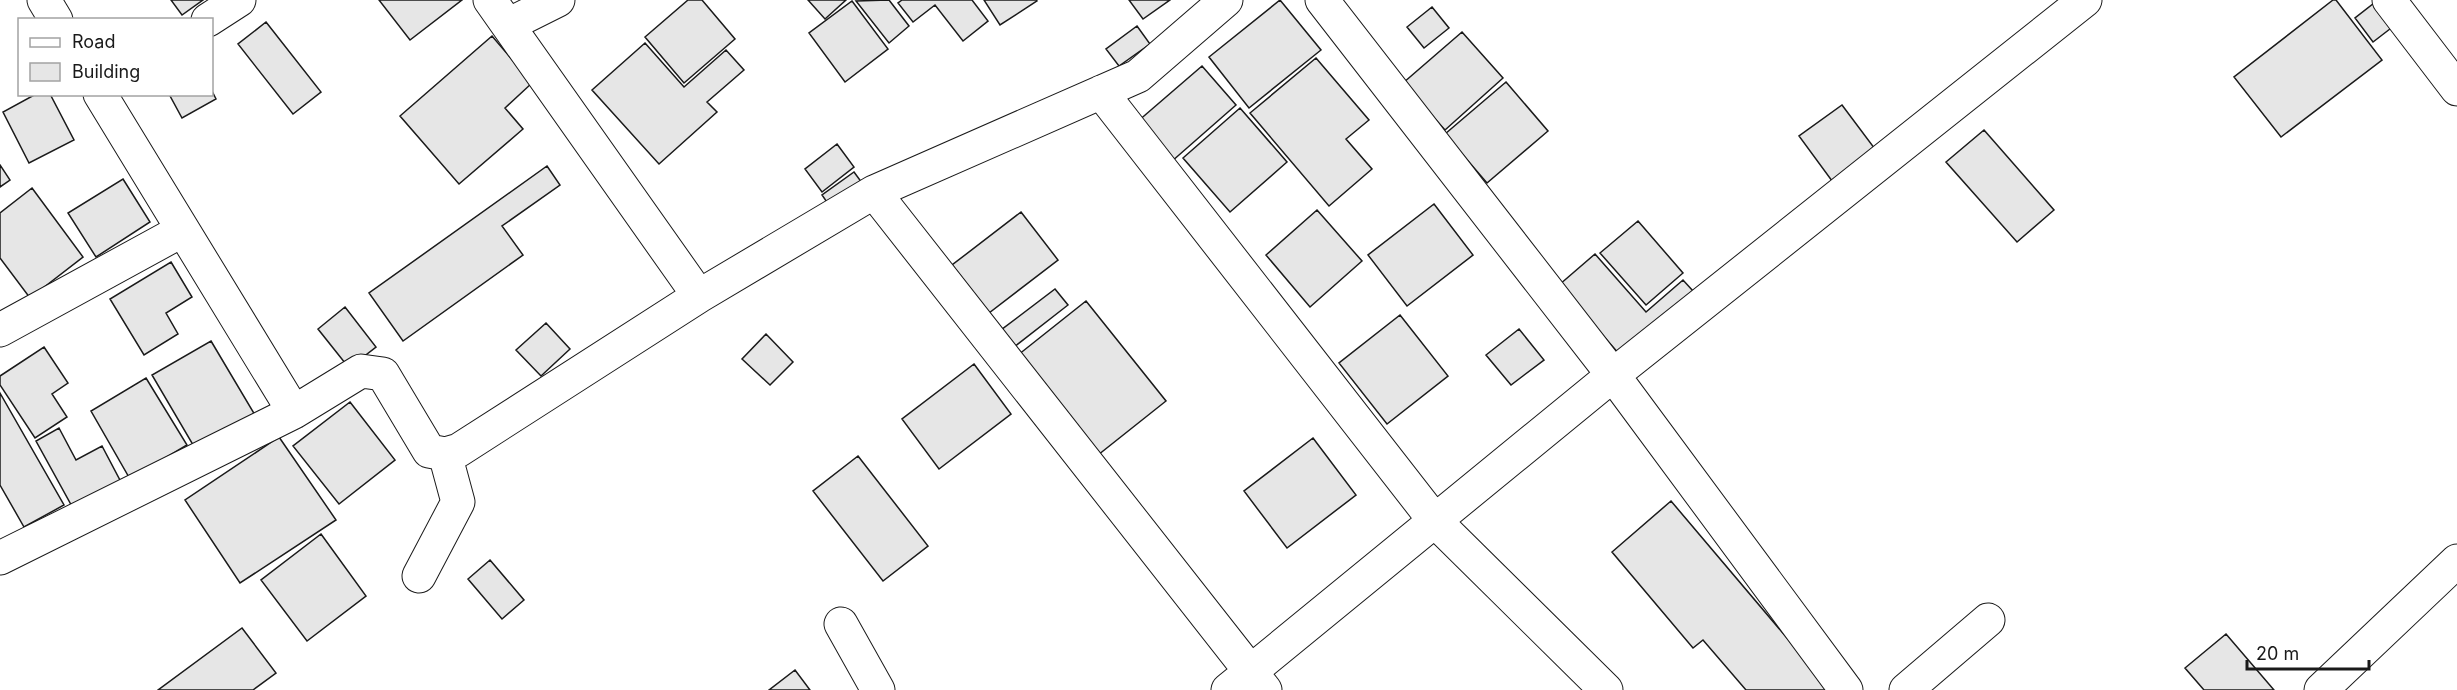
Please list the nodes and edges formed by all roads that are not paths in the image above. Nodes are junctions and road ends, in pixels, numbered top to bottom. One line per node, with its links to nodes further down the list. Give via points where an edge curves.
1 (44, 0): 9 (street)
2 (239, 0): 10 (street)
3 (558, 0): 8 (street)
4 (1226, 0): 12 (street, via 1138,76)
5 (1322, 0): 18 (street)
6 (2085, 0): 18 (street)
7 (2389, 0): 11 (street)
8 (499, 13): 16 (street)
9 (55, 18)
10 (211, 18)
11 (2457, 89)
12 (1101, 92): 14 (street); 21 (street)
13 (101, 96): 15 (street)
14 (874, 192): 16 (street); 27 (street)
15 (181, 231): 17 (street); 19 (street)
16 (699, 296): 20 (street, via 459,450)
17 (0, 330)
18 (1613, 375): 21 (street); 30 (street)
19 (294, 412): 20 (street, via 361,371 383,374 429,451); 22 (street)
20 (445, 454): 24 (street, via 458,502)
21 (1435, 521): 27 (street); 29 (street)
22 (0, 558)
23 (2457, 561): 32 (street)
24 (419, 576)
25 (1988, 620): 31 (street)
26 (841, 624): 28 (street)
27 (1248, 684)
28 (878, 690)
29 (1606, 690)
30 (1846, 690)
31 (1906, 690)
32 (2321, 690)

